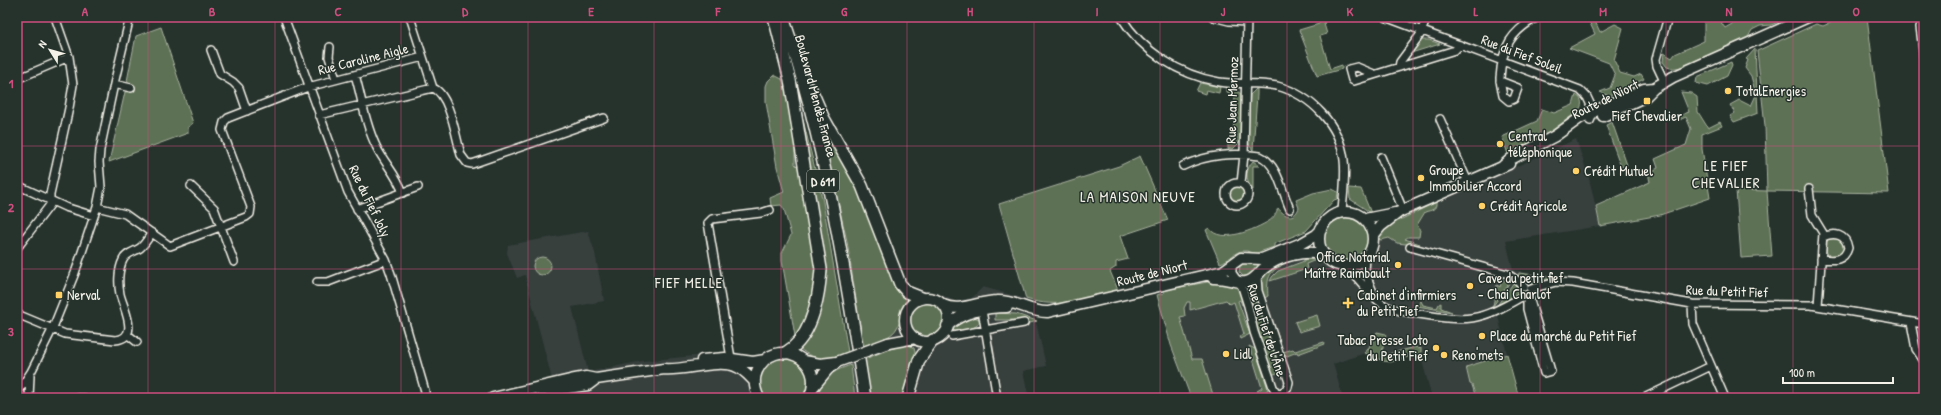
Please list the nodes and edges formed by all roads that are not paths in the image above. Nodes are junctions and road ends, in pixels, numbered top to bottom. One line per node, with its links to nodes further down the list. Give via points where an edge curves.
1 (55, 17): 22 (street)
2 (130, 17): 33 (street)
3 (284, 17): 35 (street, Rue du Fief Joly)
4 (410, 17): 23 (street)
5 (774, 17): 103 (main road, via 790,80 821,269 811,318 794,347)
6 (779, 17): 102 (main road, Boulevard Mendès France / D 611, via 798,79 818,160)
7 (783, 17): 17 (main road, Boulevard Mendès France / D 611)
8 (1121, 17): 34 (street, via 1148,49 1169,64 1218,82)
9 (1213, 17): 16 (street, via 1230,21)
10 (1385, 17): 18 (street, Rue du Fief Soleil)
11 (1427, 17): 18 (street)
12 (1538, 17): 25 (street, via 1522,26 1513,36 1506,46)
13 (1668, 17): 32 (street, via 1656,59)
14 (1808, 17): 32 (main road, Route de Niort, via 1673,77)
15 (1924, 18): 24 (street, via 1920,27)
16 (1246, 19): 34 (street, Rue Jean Mermoz)
17 (787, 29): 82 (main road, via 792,30 806,78 817,104 862,186 900,284 907,292); 102 (main road, Boulevard Mendès France / D 611, via 823,159 849,289)
18 (1422, 31): 19 (street, Rue du Fief Soleil); 26 (street)
19 (1460, 44): 25 (street, Rue du Fief Soleil); 26 (street, via 1455,50)
20 (330, 47): 30 (street, via 329,57)
21 (211, 50): 39 (street, via 220,74 239,88)
22 (69, 57): 29 (street); 54 (street, via 72,94)
23 (423, 57): 27 (street, Rue Caroline Aigle); 37 (street)
24 (1924, 59)
25 (1502, 60): 31 (street); 41 (street, Rue du Fief Soleil, via 1580,90 1585,94)
26 (1399, 66): 28 (street)
27 (354, 74): 30 (street, Rue Caroline Aigle); 38 (street)
28 (1374, 74)
29 (17, 79)
30 (336, 79): 35 (street, Rue Caroline Aigle)
31 (1500, 81)
32 (1665, 83): 41 (main road, Route de Niort, via 1644,89)
33 (114, 84): 36 (street); 55 (street, via 99,157 101,187)
34 (1245, 84): 44 (street, Rue Jean Mermoz); 60 (street, via 1271,85 1287,89 1307,100 1323,115 1343,152 1345,176)
35 (308, 87): 39 (street, Rue Caroline Aigle); 40 (street, Rue du Fief Joly)
36 (131, 88)
37 (433, 88): 38 (street); 42 (street, via 444,97 461,155 466,163 472,164)
38 (363, 104): 40 (street); 53 (street, via 377,148 397,178)
39 (247, 111): 63 (street, Rue Caroline Aigle, via 228,118 222,126 222,134 251,212 246,217)
40 (319, 115): 56 (street, Rue du Fief Joly)
41 (1596, 116): 47 (main road, Route de Niort, via 1580,118 1555,136 1511,159 1503,166)
42 (604, 118)
43 (1440, 119): 47 (street)
44 (1244, 155): 46 (street, via 1211,156); 48 (street, Rue Jean Mermoz); 57 (street, via 1260,156 1270,162)
45 (1381, 157): 59 (street)
46 (1183, 166)
47 (1468, 182): 59 (main road, Route de Niort)
48 (1241, 183)
49 (17, 185): 54 (street)
50 (191, 186): 63 (street, via 212,205)
51 (418, 187): 53 (street)
52 (1809, 189): 67 (street, via 1812,216 1822,229)
53 (403, 193): 56 (street)
54 (50, 199): 61 (street, via 65,207); 68 (street, via 50,205)
55 (97, 207): 61 (street); 65 (street, via 124,214)
56 (357, 209): 74 (street, Rue du Fief Joly)
57 (1290, 209)
58 (770, 210): 104 (street, via 712,220 708,223)
59 (1401, 211): 62 (main road, Route de Niort); 66 (main road, Route de Niort, via 1381,226)
60 (1342, 212): 62 (main road, via 1354,212); 64 (main road, via 1329,218)
61 (94, 216): 94 (street)
62 (1365, 219): 66 (main road)
63 (221, 228): 65 (street, via 173,246 165,244); 75 (street)
64 (1321, 230): 71 (main road, via 1320,243); 76 (main road, Route de Niort, via 1312,239 1280,253 1262,259 1241,258)
65 (152, 234): 96 (street, via 140,248 124,258 121,264 120,295 130,325)
66 (1373, 236): 72 (main road, via 1373,245)
67 (1823, 237): 73 (street); 73 (street, via 1830,234 1840,235 1846,240 1848,248 1844,257 1840,259)
68 (20, 239): 69 (street)
69 (17, 248)
70 (1410, 248): 81 (street, via 1508,274 1518,281)
71 (1325, 255): 77 (main road, via 1332,262); 78 (main road, Route de Niort, via 1310,252 1292,256 1270,264)
72 (1366, 257): 77 (main road, via 1355,265); 83 (street, via 1366,277)
73 (1821, 259): 87 (street)
74 (386, 260): 80 (street, via 328,282); 118 (street, Rue du Fief Joly, via 406,321)
75 (234, 262)
76 (1232, 266): 79 (street, Rue du Fief de l'Âne, via 1232,273); 86 (main road, Route de Niort, via 1220,272 1048,312 1005,301)
77 (1345, 266): 83 (street, Rue du Petit Fief)
78 (1257, 276): 79 (main road, Route de Niort, via 1246,282); 79 (street, Rue du Fief de l'Âne, via 1258,291 1289,382 1282,393 1276,392 1273,388 1242,288)
79 (1237, 281): 86 (main road, Route de Niort, via 1220,278 1186,283 1046,316 1010,307)
80 (317, 282)
81 (1527, 293): 81 (street, via 1551,371 1544,373 1527,309); 83 (street, Rue du Petit Fief, via 1493,313 1467,319 1404,312 1385,306); 84 (street, Rue du Petit Fief, via 1556,282 1573,283)
82 (922, 298): 85 (main road, via 933,299); 89 (main road, via 909,307)
83 (1376, 299)
84 (1692, 304): 87 (street, Rue du Petit Fief); 109 (street, via 1693,324)
85 (943, 305): 86 (main road, via 954,308); 93 (main road, via 948,317)
86 (981, 306): 93 (main road); 95 (street)
87 (1818, 306): 90 (street, Rue du Petit Fief)
88 (17, 314): 94 (street)
89 (905, 322): 98 (main road, via 908,332); 101 (main road)
90 (1911, 322): 92 (street, Rue du Petit Fief); 107 (street, via 1916,349)
91 (1024, 323): 95 (street)
92 (1924, 324)
93 (947, 326): 99 (main road, via 944,334)
94 (52, 330): 96 (street, via 75,336 115,340); 111 (street)
95 (986, 330): 97 (street); 125 (street)
96 (126, 334): 100 (street)
97 (952, 336)
98 (915, 338): 99 (main road, via 924,341); 101 (main road)
99 (934, 340): 124 (main road, via 919,360)
100 (137, 342)
101 (888, 343): 108 (main road, bridge)
102 (855, 347): 122 (main road, D 611); 123 (main road, D 611)
103 (785, 353): 105 (main road); 106 (main road, via 795,355)
104 (731, 358): 105 (main road, via 753,362); 110 (main road, via 680,362)
105 (765, 360): 112 (main road, via 758,370)
106 (804, 361): 108 (main road, via 820,364); 113 (main road, via 812,371)
107 (1924, 361)
108 (837, 362): 113 (main road)
109 (1711, 366): 126 (street); 127 (street)
110 (664, 369): 112 (main road, via 731,365 742,369); 119 (main road, via 596,379 588,385 554,390 529,390)
111 (30, 372): 114 (street); 115 (street)
112 (755, 382): 120 (main road)
113 (814, 386): 121 (main road)
114 (17, 390)
115 (29, 398)
116 (78, 398): 117 (street)
117 (84, 398)
118 (425, 398)
119 (493, 398)
120 (760, 398)
121 (810, 398)
122 (860, 398)
123 (865, 398)
124 (908, 398)
125 (997, 398)
126 (1644, 398)
127 (1725, 398)

